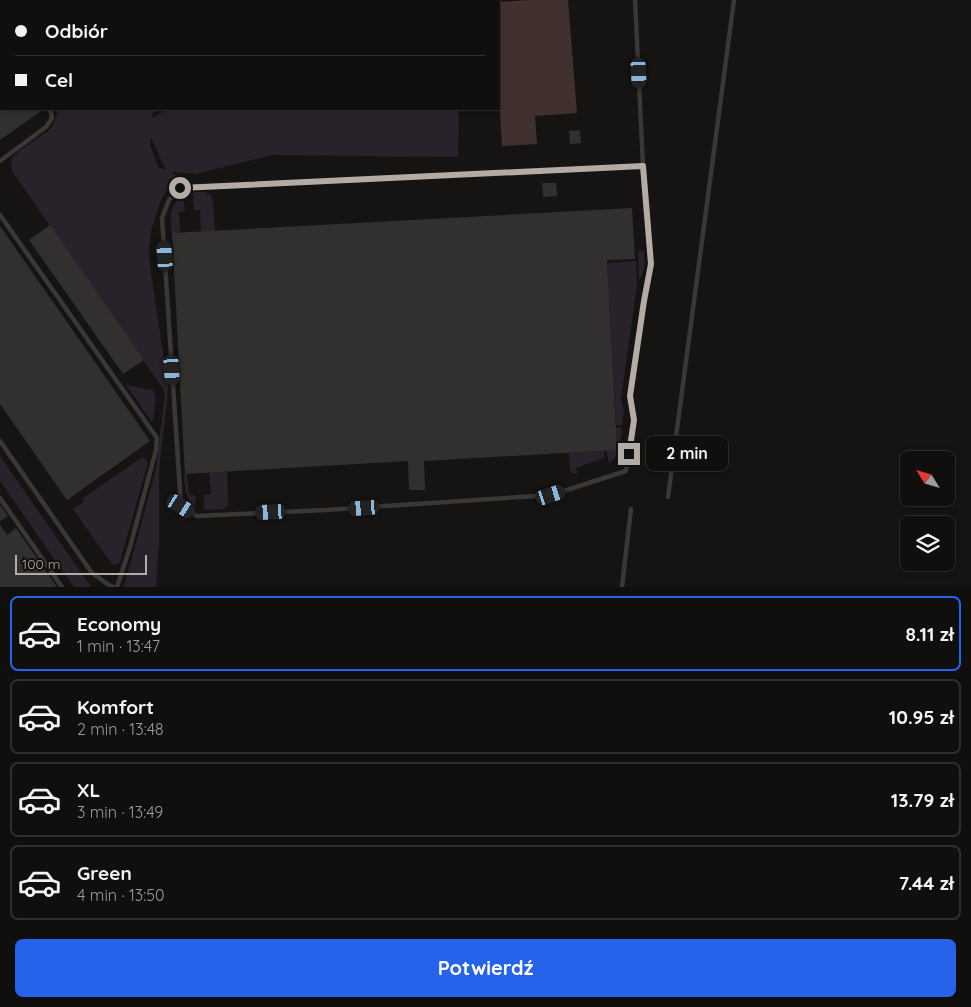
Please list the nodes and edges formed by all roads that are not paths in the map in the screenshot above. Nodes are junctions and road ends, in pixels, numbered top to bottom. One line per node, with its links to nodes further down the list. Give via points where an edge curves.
1 (635, 0): 5 (lane)
2 (734, 0): 8 (lane)
3 (50, 110): 4 (lane, via 52,118 46,127)
4 (0, 161)
5 (643, 166): 5 (lane, via 651,264 630,396 634,420 626,471 551,495 197,516 181,506 162,218 169,200 180,188)
6 (0, 215): 12 (lane, via 157,438 130,547)
7 (0, 441): 12 (lane, via 92,572)
8 (668, 497)
9 (0, 498): 11 (lane)
10 (631, 509): 13 (lane)
11 (62, 587)
12 (115, 587)
13 (622, 587)

